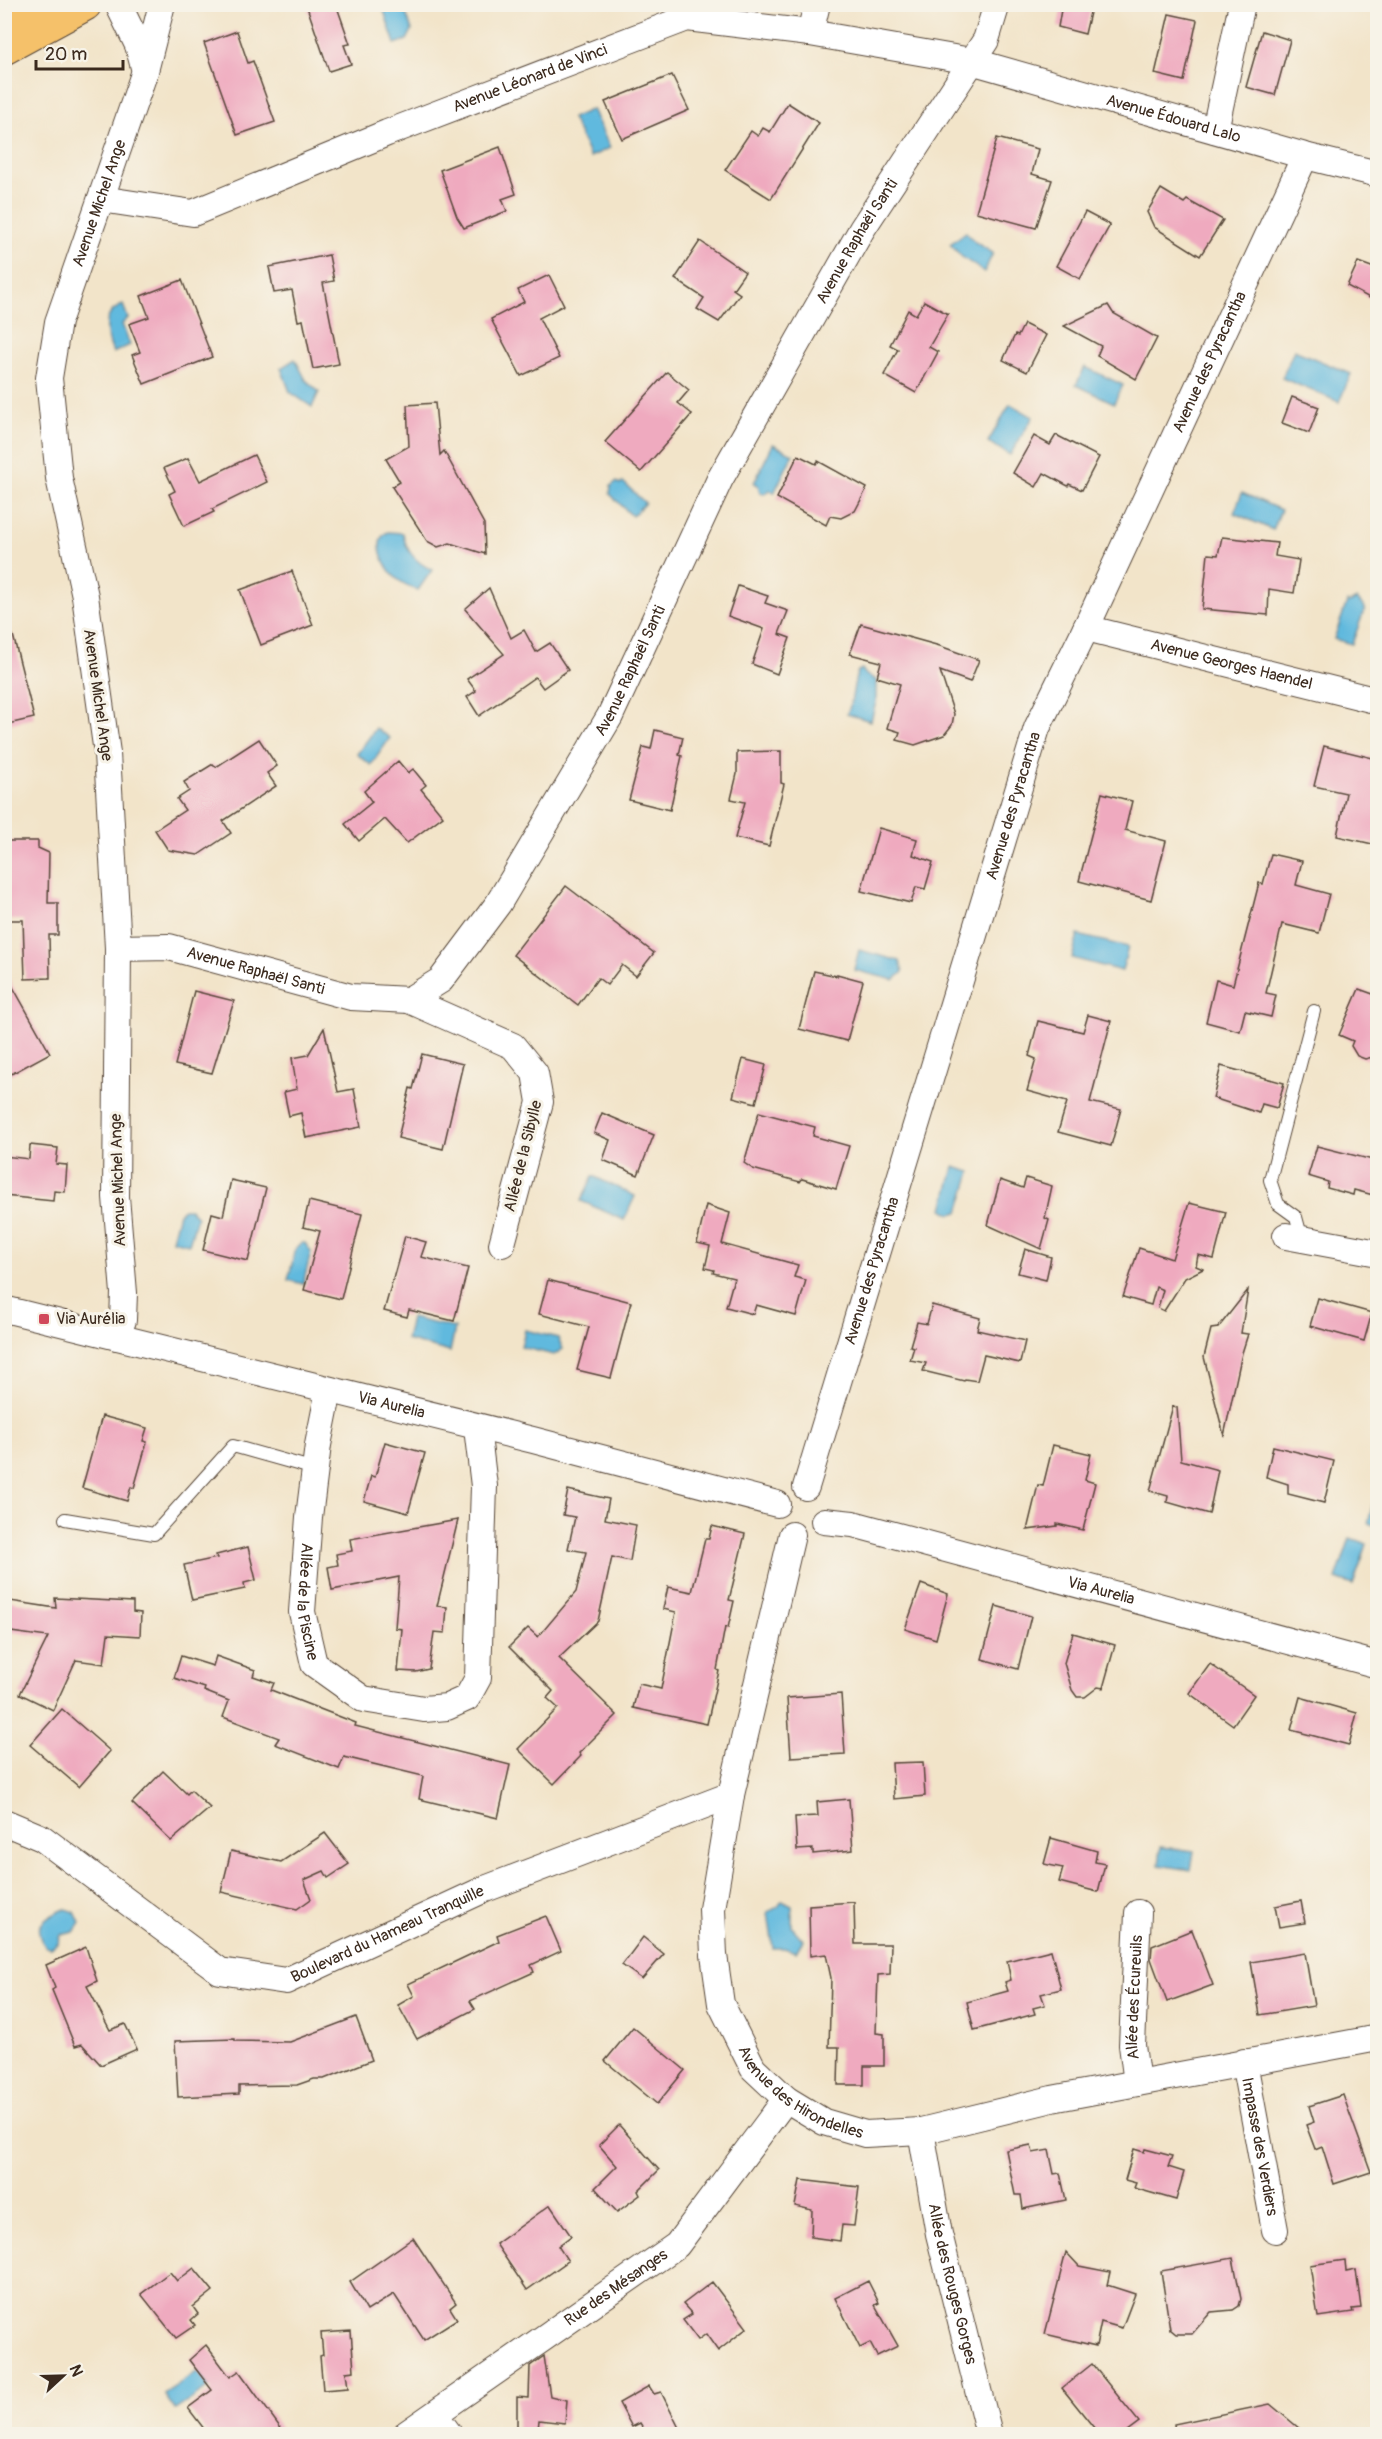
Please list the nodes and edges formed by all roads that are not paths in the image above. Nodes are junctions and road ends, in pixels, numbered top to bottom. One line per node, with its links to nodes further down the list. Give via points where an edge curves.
1 (30, 4): 9 (main road)
2 (56, 4): 11 (street, via 21,25)
3 (85, 4): 12 (main road)
4 (118, 4): 14 (street, via 138,45)
5 (162, 4): 14 (street, Avenue Michel Ange)
6 (817, 4): 10 (street)
7 (997, 4): 13 (street, Avenue Raphaël Santi, via 986,40)
8 (1242, 4): 15 (street)
9 (4, 20)
10 (810, 33): 13 (street, Avenue Léonard de Vinci); 18 (street, Avenue Léonard de Vinci, via 687,18 387,133 193,213)
11 (4, 42)
12 (4, 48)
13 (970, 61): 15 (street, Avenue Édouard Lalo); 22 (street, Avenue Raphaël Santi, via 862,229 720,479 610,716 510,885 441,980)
14 (145, 71): 18 (street, Avenue Michel Ange)
15 (1215, 130): 16 (street, Avenue Édouard Lalo)
16 (1305, 156): 17 (street, Avenue Édouard Lalo); 19 (street, Avenue des Pyracantha)
17 (1377, 174)
18 (101, 199): 21 (street, Avenue Michel Ange, via 58,322 49,378 59,478 85,596 107,753)
19 (1086, 628): 20 (street, Avenue Georges Haendel); 32 (street, Avenue des Pyracantha, via 1037,728)
20 (1377, 701)
21 (118, 948): 22 (street, Avenue Raphaël Santi, via 169,947 351,997); 28 (street, Avenue Michel Ange, via 116,1197 124,1293 123,1320)
22 (409, 1000): 25 (street, Allée de la Sibylle, via 513,1046 535,1073 540,1102)
23 (1314, 1011): 24 (lane, via 1270,1180 1278,1204 1296,1217)
24 (1294, 1237): 26 (street)
25 (502, 1244)
26 (1377, 1253)
27 (4, 1309): 28 (street, Via Aurelia)
28 (117, 1336): 29 (street, Via Aurelia)
29 (329, 1390): 30 (street, Via Aurelia); 31 (street, Allée de la Piscine)
30 (477, 1428): 31 (street, Allée de la Piscine, via 484,1486 480,1662 478,1678 467,1698 447,1707 424,1709 363,1700 314,1664 302,1612); 33 (street, Via Aurelia)
31 (315, 1469): 34 (lane, via 232,1446 154,1534)
32 (806, 1487): 33 (street, via 788,1490); 35 (street, via 819,1494 826,1507)
33 (777, 1504): 36 (street, via 778,1523)
34 (65, 1519)
35 (824, 1521): 36 (street, via 811,1535); 37 (street, Via Aurelia, via 853,1524)
36 (792, 1535): 38 (street, Avenue des Hirondelles)
37 (1377, 1665)
38 (731, 1795): 39 (street, Boulevard du Hameau Tranquille, via 485,1888 286,1981 220,1971 42,1839); 44 (street, Avenue des Hirondelles, via 712,1909 721,2004 753,2068)
39 (4, 1822)
40 (1138, 1913): 43 (street, Allée des Écureuils, via 1132,2045)
41 (1377, 2038): 42 (street, Avenue des Hirondelles)
42 (1244, 2062): 43 (street, Avenue des Hirondelles); 46 (street, Impasse des Verdiers)
43 (1137, 2083): 45 (street, Avenue des Hirondelles)
44 (786, 2099): 45 (street, Avenue des Hirondelles, via 824,2122 865,2134); 47 (street, Rue des Mésanges, via 677,2245)
45 (921, 2131): 49 (street, Allée des Rouges Gorges, via 939,2234)
46 (1275, 2230)
47 (442, 2425): 48 (street, Rue des Mésanges)
48 (406, 2434)
49 (989, 2434)

